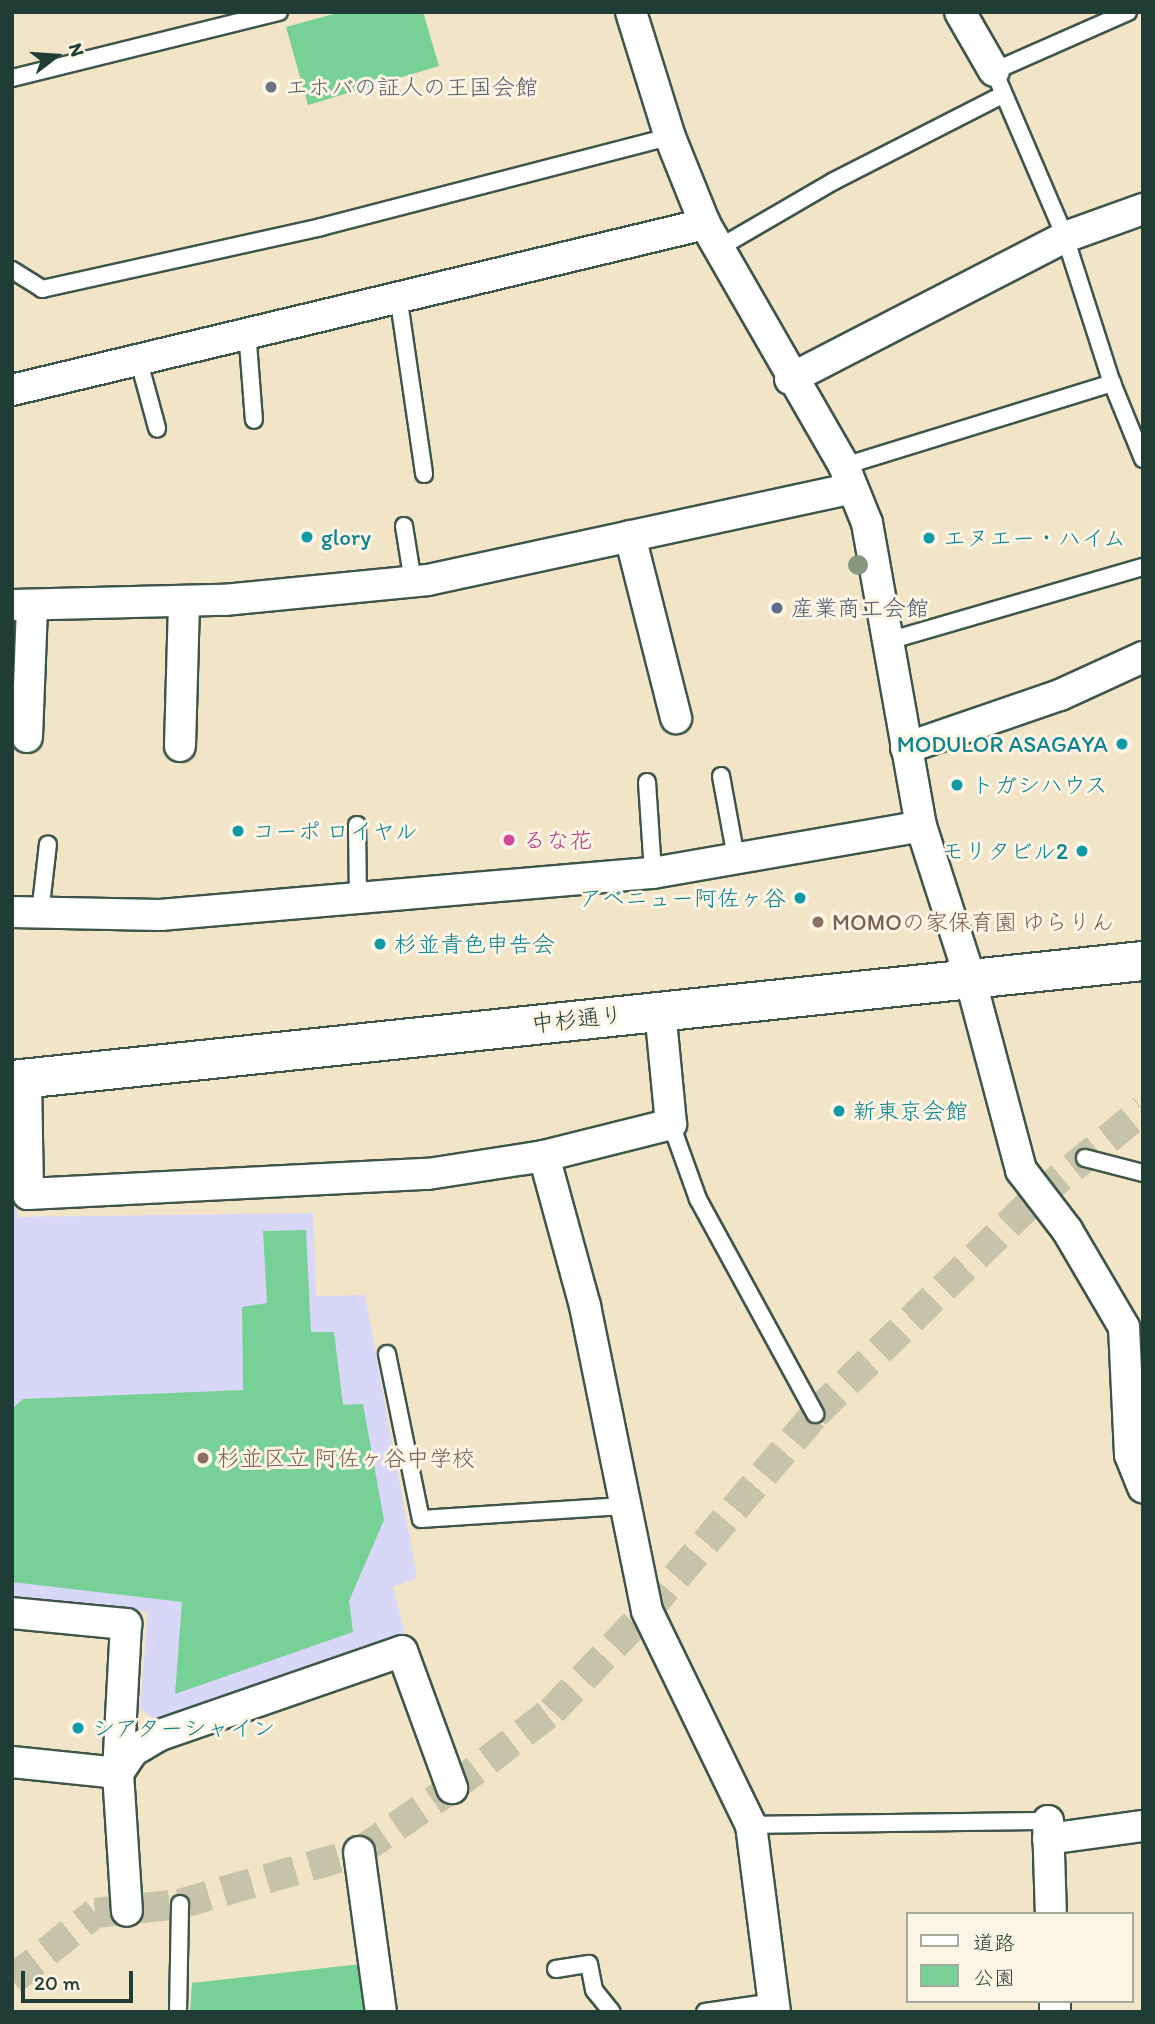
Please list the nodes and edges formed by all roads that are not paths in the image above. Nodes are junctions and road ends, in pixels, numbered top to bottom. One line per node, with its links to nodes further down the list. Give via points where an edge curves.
1 (279, 12): 5 (lane)
2 (631, 12): 7 (street)
3 (960, 12): 6 (street)
4 (1128, 12): 6 (lane)
5 (12, 78)
6 (998, 83): 9 (lane, via 834,181); 10 (lane)
7 (670, 137): 9 (street); 11 (lane, via 321,227 42,289)
8 (1143, 209): 10 (street)
9 (711, 237): 12 (street); 15 (street)
10 (1065, 237): 15 (street); 16 (lane)
11 (12, 270)
12 (398, 295): 13 (street); 22 (lane)
13 (247, 330): 14 (street); 18 (lane)
14 (138, 358): 17 (street); 19 (lane)
15 (790, 379): 23 (street)
16 (1112, 383): 20 (lane); 23 (lane)
17 (12, 390)
18 (254, 419)
19 (157, 428)
20 (1138, 436): 21 (lane)
21 (1143, 459)
22 (424, 474)
23 (848, 477): 25 (street); 30 (street, via 867,523)
24 (404, 526): 27 (lane)
25 (630, 536): 27 (street); 32 (street)
26 (1143, 567): 30 (lane)
27 (413, 582): 28 (street)
28 (184, 602): 29 (street); 34 (street)
29 (22, 606): 33 (street)
30 (888, 641): 35 (street)
31 (1143, 657): 35 (street, via 1060,695)
32 (676, 718)
33 (27, 737)
34 (180, 746)
35 (906, 748): 39 (street)
36 (721, 776): 41 (lane)
37 (647, 782): 42 (lane)
38 (357, 825): 43 (lane)
39 (921, 826): 41 (street); 46 (street)
40 (48, 844): 44 (lane)
41 (736, 858): 42 (street)
42 (653, 873): 43 (street)
43 (358, 898): 44 (street, via 160,915)
44 (26, 913)
45 (1143, 961): 46 (main road, 中杉通り)
46 (970, 978): 47 (main road, 中杉通り); 55 (street, via 1021,1170 1067,1230 1124,1327)
47 (660, 1010): 48 (main road, 中杉通り); 49 (street)
48 (19, 1080): 50 (street, via 28,1194 428,1174)
49 (671, 1124): 50 (street); 54 (lane, via 698,1199)
50 (544, 1156): 57 (street, via 585,1306)
51 (1085, 1158): 52 (lane)
52 (1143, 1173)
53 (387, 1354): 57 (lane, via 421,1519)
54 (815, 1414)
55 (1137, 1454): 56 (street)
56 (1143, 1488)
57 (623, 1506): 62 (street, via 647,1611)
58 (12, 1613): 60 (street, via 126,1624)
59 (12, 1762): 60 (street)
60 (118, 1773): 61 (street, via 133,1751 160,1735 402,1651); 67 (street)
61 (452, 1788)
62 (751, 1825): 64 (lane); 70 (street)
63 (1143, 1826): 64 (street)
64 (1048, 1830): 68 (street)
65 (359, 1852): 72 (street)
66 (180, 1903): 71 (lane)
67 (127, 1911)
68 (1051, 1912)
69 (556, 1969): 73 (lane, via 589,1964 594,1990)
70 (775, 2007): 74 (lane)
71 (178, 2012)
72 (381, 2012)
73 (612, 2012)
74 (705, 2012)

